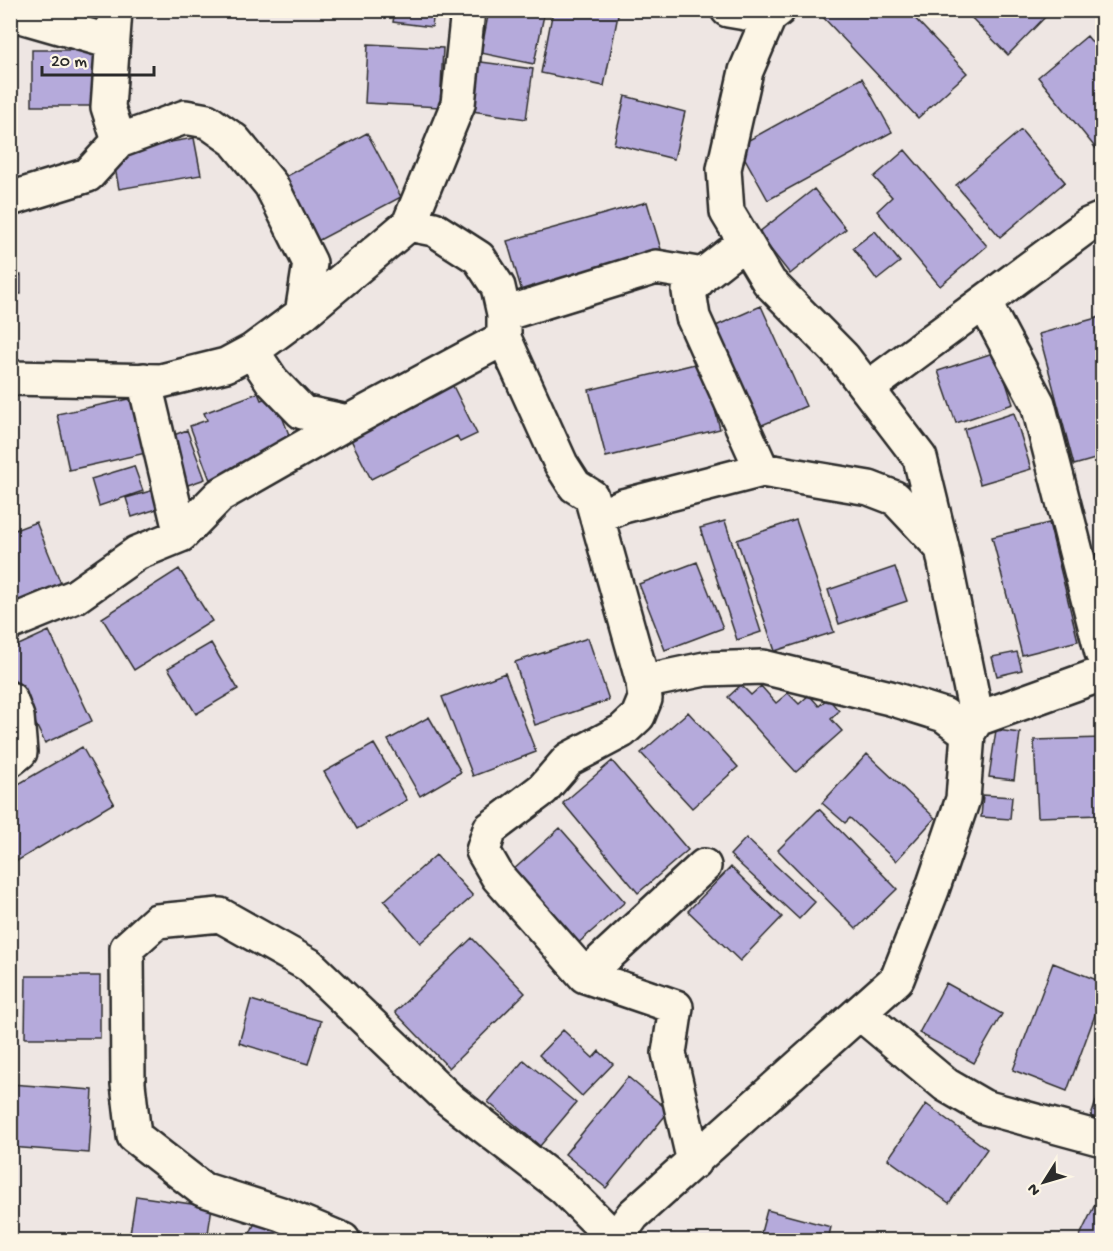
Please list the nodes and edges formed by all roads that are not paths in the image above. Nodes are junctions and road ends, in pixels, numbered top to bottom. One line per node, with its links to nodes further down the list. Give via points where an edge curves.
1 (468, 10): 9 (street, via 458,104)
2 (728, 10): 4 (street)
3 (10, 14): 5 (street)
4 (773, 14): 10 (street, via 746,71 724,169 727,212)
5 (113, 26): 6 (street, via 108,107)
6 (119, 141): 7 (street, via 88,175); 13 (street, via 184,117 207,121 234,140 272,185 310,263)
7 (10, 199)
8 (1102, 219): 12 (street, via 1088,225)
9 (409, 224): 13 (street); 14 (street, via 434,229 479,258 498,287)
10 (745, 242): 11 (street); 18 (street, via 769,282)
11 (703, 274): 14 (street, via 656,267); 20 (street, via 690,291 693,316)
12 (984, 302): 18 (street); 25 (street, via 1038,404)
13 (302, 314): 15 (street)
14 (504, 326): 19 (street); 21 (street, via 561,464 576,486 591,496)
15 (252, 351): 17 (street, via 226,365 161,381); 19 (street, via 272,381 302,412)
16 (10, 378): 17 (street)
17 (144, 380): 22 (street)
18 (868, 388): 23 (street, via 920,458)
19 (348, 422): 22 (street, via 220,495)
20 (762, 470): 21 (street, via 623,506); 23 (street, via 869,488 895,498)
21 (597, 518): 27 (street)
22 (181, 535): 24 (street, via 137,553 76,596)
23 (942, 548): 29 (street)
24 (10, 623)
25 (1102, 653)
26 (1102, 674): 29 (street)
27 (643, 682): 29 (street, via 705,669 763,668 890,698); 32 (street, via 645,699 638,716 622,731 569,759 543,789 490,829 483,851 498,877)
28 (10, 699): 30 (street, via 17,717 20,752)
29 (972, 726): 33 (street, via 963,799 932,890 897,979)
30 (10, 760)
31 (704, 866): 32 (street)
32 (585, 976): 35 (street, via 676,1006 669,1053)
33 (860, 1013): 34 (street, via 946,1085 984,1107); 35 (street)
34 (1102, 1139)
35 (694, 1162): 37 (street, via 633,1215)
36 (343, 1240): 37 (street, via 281,1214 202,1189 134,1136 128,1084 127,948 157,921 220,915 309,965 450,1101 564,1188)
37 (616, 1240)

